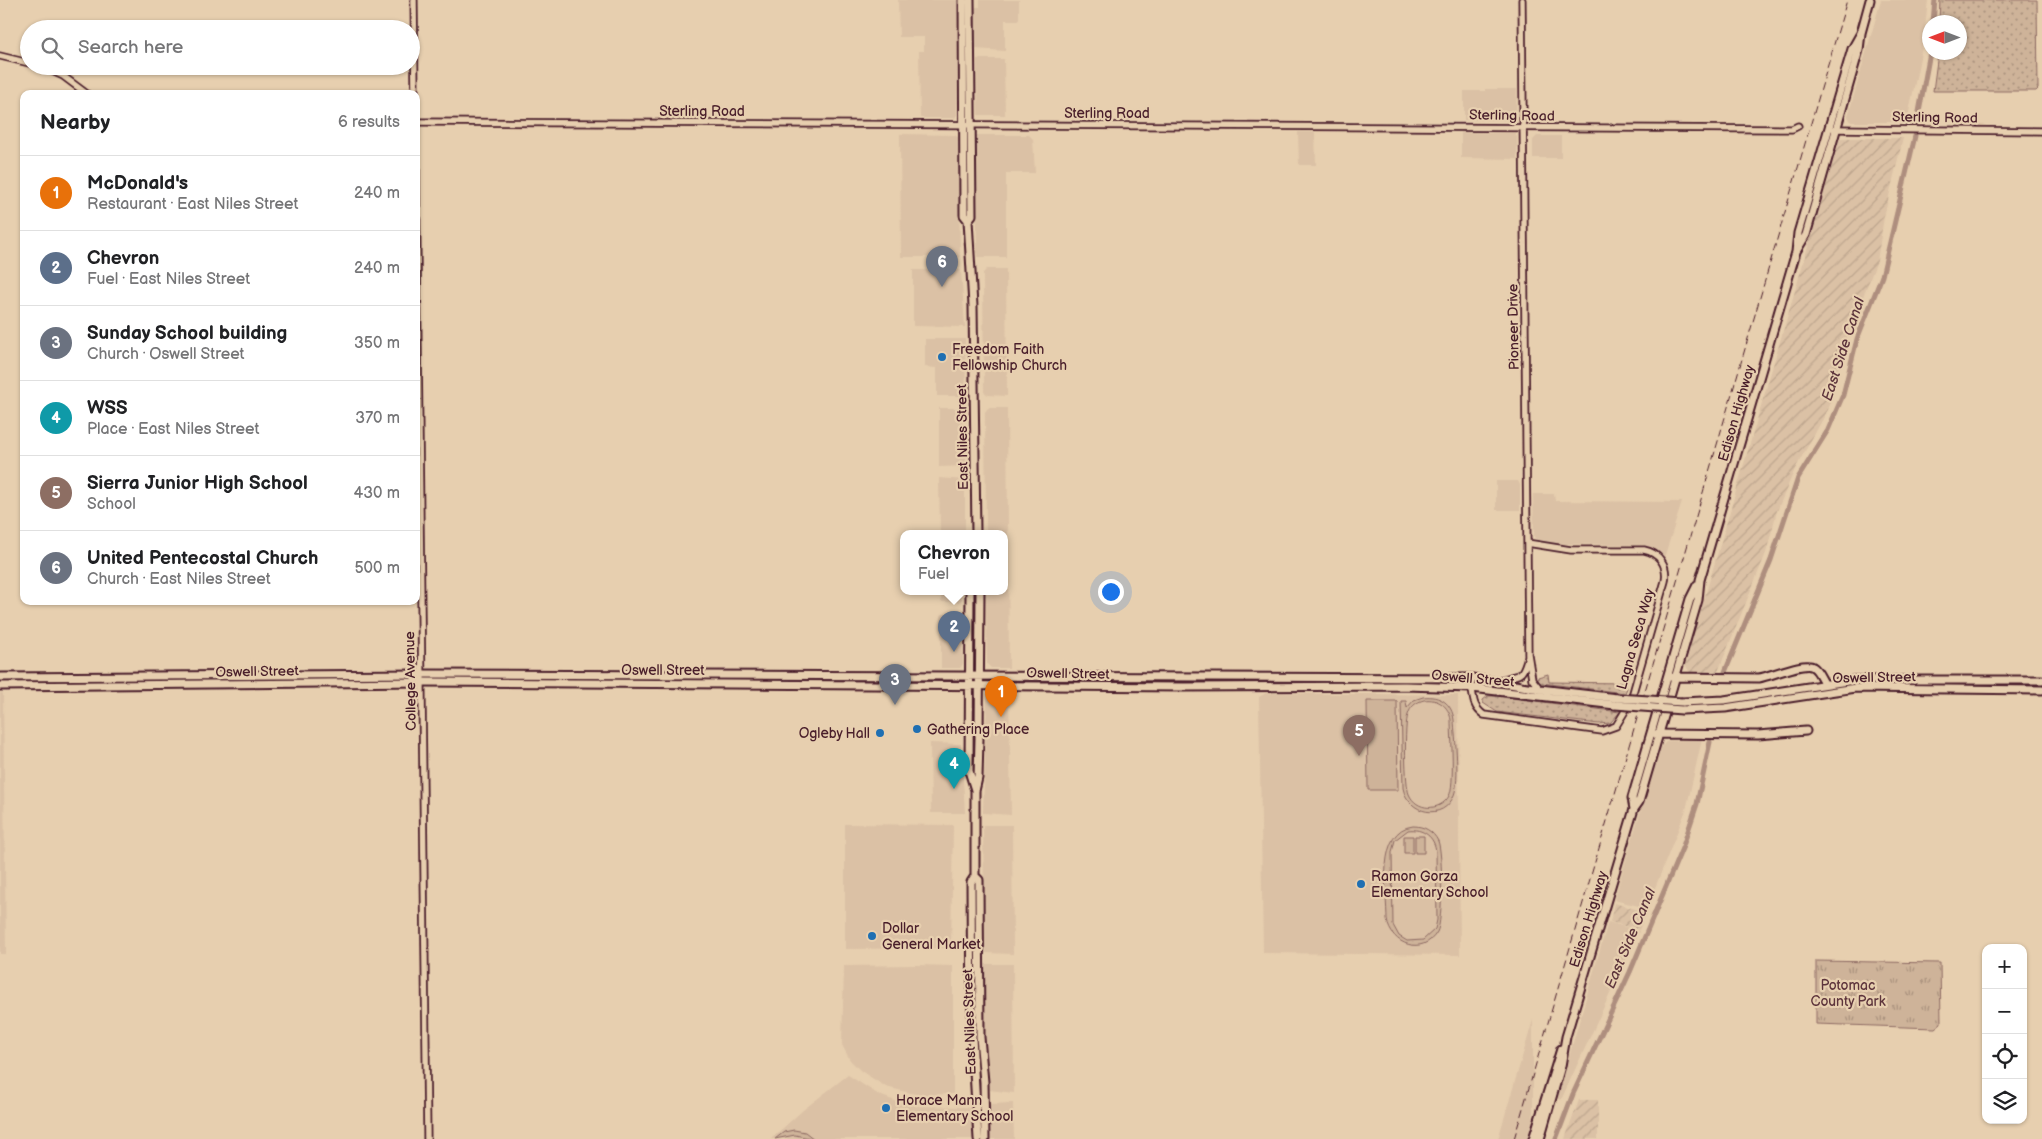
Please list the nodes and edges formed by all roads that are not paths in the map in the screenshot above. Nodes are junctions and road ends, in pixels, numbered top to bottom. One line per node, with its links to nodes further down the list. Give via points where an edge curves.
1 (414, 0): 7 (street)
2 (963, 0): 6 (main road, East Niles Street)
3 (970, 0): 9 (main road, East Niles Street)
4 (1522, 0): 19 (street, Pioneer Drive)
5 (1870, 0): 20 (main road, Edison Highway, via 1859,50)
6 (963, 13): 9 (main road, via 967,54); 16 (main road, East Niles Street)
7 (414, 20)
8 (0, 56): 10 (street)
9 (971, 56): 17 (main road, East Niles Street)
10 (20, 61)
11 (61, 75): 13 (street)
12 (416, 75): 14 (street)
13 (82, 90)
14 (416, 90)
15 (420, 122): 16 (street, Sterling Road)
16 (963, 125): 17 (street, Sterling Road); 22 (main road, East Niles Street, via 964,215)
17 (971, 125): 19 (street, Sterling Road); 22 (main road, East Niles Street, via 972,215)
18 (1798, 126): 19 (street, Sterling Road, via 1792,129)
19 (1524, 127): 25 (street, Pioneer Drive)
20 (1832, 129): 21 (street, Sterling Road); 26 (main road, Edison Highway, via 1806,235 1796,252)
21 (2042, 131)
22 (968, 220): 24 (main road, East Niles Street, via 973,306)
23 (420, 504): 30 (street, College Avenue)
24 (976, 530)
25 (1527, 543): 29 (street, Pioneer Drive); 52 (street, Lagna Seca Way, via 1560,549 1650,551 1662,561 1665,581 1630,703 1616,726 1602,731 1484,715 1477,710)
26 (1700, 580): 37 (main road, Edison Highway, via 1690,599); 39 (main road, Edison Highway, via 1698,600)
27 (970, 595): 35 (main road, East Niles Street)
28 (980, 595): 36 (main road, East Niles Street)
29 (1528, 654): 43 (street, Pioneer Drive, via 1520,675); 53 (street, Pioneer Drive, via 1532,679)
30 (422, 674): 32 (main road, Oswell Street); 33 (main road, Oswell Street); 42 (street, College Avenue)
31 (228, 675): 32 (main road, Oswell Street); 38 (main road, Oswell Street); 49 (main road, via 213,680 185,680)
32 (290, 675): 44 (main road, via 287,679)
33 (837, 675): 34 (main road, Oswell Street); 46 (main road, via 832,680 797,680)
34 (889, 676): 35 (main road, Oswell Street); 50 (main road, via 873,680 841,680)
35 (970, 676): 36 (main road, Oswell Street); 47 (main road, East Niles Street)
36 (979, 676): 43 (main road, Oswell Street, via 1472,678); 48 (main road, East Niles Street)
37 (1667, 676): 39 (main road, Oswell Street); 59 (main road, Edison Highway)
38 (0, 677)
39 (1675, 678): 45 (main road, Oswell Street, via 1760,678 1803,665 1814,668); 60 (main road, Edison Highway)
40 (1972, 680): 41 (main road, Oswell Street); 45 (main road, Oswell Street); 54 (main road, via 1930,685)
41 (2042, 680)
42 (422, 682): 44 (main road, Oswell Street); 46 (main road, Oswell Street); 65 (street, College Avenue)
43 (1498, 682): 53 (main road, Oswell Street)
44 (237, 683): 49 (main road, Oswell Street)
45 (1824, 683): 57 (main road, Oswell Street)
46 (785, 684): 50 (main road, Oswell Street)
47 (969, 684): 48 (main road, Oswell Street); 50 (main road, Oswell Street); 61 (main road, East Niles Street, via 969,771)
48 (978, 684): 52 (main road, Oswell Street); 61 (main road, East Niles Street)
49 (181, 685): 51 (main road, Oswell Street)
50 (837, 685)
51 (0, 686)
52 (1472, 688): 56 (main road, Oswell Street)
53 (1540, 689): 56 (main road, Oswell Street)
54 (1926, 689): 55 (main road, Oswell Street); 57 (main road, Oswell Street, via 1855,688 1725,708)
55 (2042, 690)
56 (1616, 702): 57 (main road, Oswell Street, bridge)
57 (1682, 706)
58 (1806, 731): 60 (main road, via 1758,735)
59 (1650, 732): 60 (main road); 62 (main road, Edison Highway, via 1632,798)
60 (1659, 735): 62 (main road, Edison Highway)
61 (975, 790): 63 (main road, East Niles Street)
62 (1634, 809): 64 (main road, Edison Highway)
63 (975, 876): 66 (main road, East Niles Street, via 972,882 971,968); 67 (main road, East Niles Street, via 979,880 980,1037)
64 (1566, 1037): 68 (main road, Edison Highway); 69 (main road, Edison Highway)
65 (427, 1139)
66 (978, 1139)
67 (985, 1139)
68 (1533, 1139)
69 (1540, 1139)

